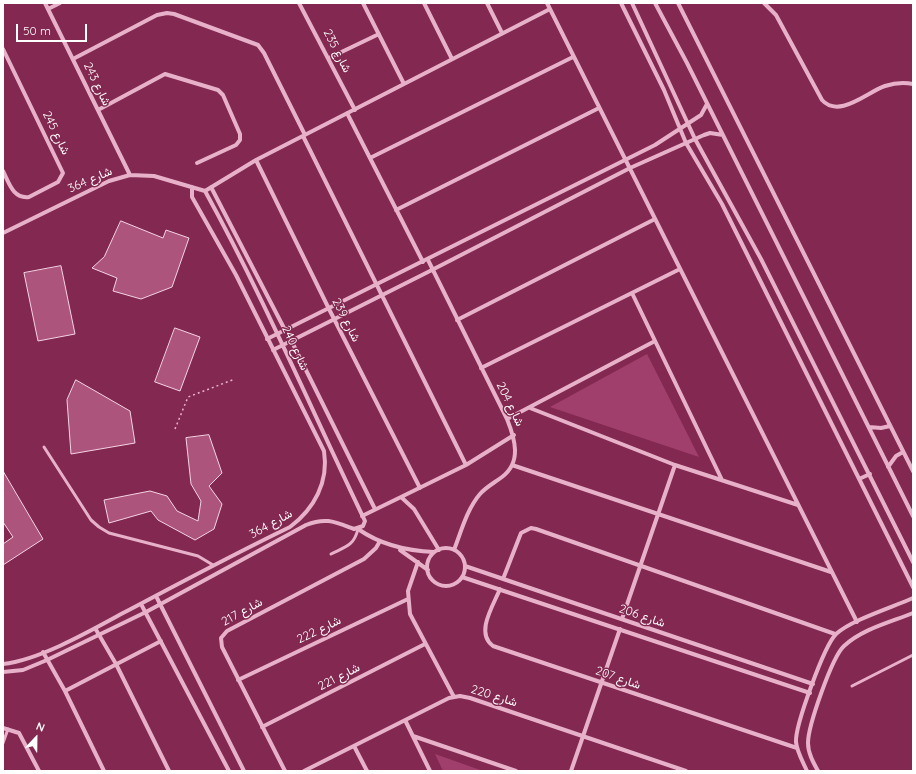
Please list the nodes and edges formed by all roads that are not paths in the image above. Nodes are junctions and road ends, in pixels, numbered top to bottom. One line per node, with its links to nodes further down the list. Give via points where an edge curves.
1 (45, 3): 13 (street, شارع 243)
2 (60, 3): 13 (street)
3 (300, 3): 19 (street, شارع 235)
4 (363, 3): 15 (street)
5 (424, 3): 21 (street)
6 (487, 3): 16 (street)
7 (547, 3): 14 (street)
8 (620, 3): 30 (street, via 664,90)
9 (632, 3): 29 (street)
10 (655, 3): 24 (street)
11 (678, 3): 68 (street)
12 (764, 3): 23 (street, via 776,15 822,100 828,106 840,107 893,84)
13 (48, 9): 20 (street, شارع 243)
14 (550, 9): 16 (street); 18 (street)
15 (379, 34): 19 (street); 22 (street)
16 (502, 34): 21 (street)
17 (3, 49): 40 (street, شارع 245, via 63,173 58,182 24,198 13,191)
18 (574, 57): 25 (street); 35 (street)
19 (328, 58): 27 (street, شارع 235)
20 (73, 59): 26 (street, شارع 243); 32 (street, via 157,15 174,14 261,48)
21 (452, 59): 22 (street)
22 (404, 84): 27 (street)
23 (913, 84)
24 (707, 104): 29 (street, via 701,115); 31 (street)
25 (599, 108): 37 (street); 45 (street)
26 (98, 110): 38 (street, via 165,74 218,90 223,95 240,134 240,140 236,145); 41 (street, شارع 243)
27 (355, 110): 28 (street)
28 (347, 114): 32 (street); 35 (street)
29 (688, 123): 30 (street); 33 (street)
30 (679, 128): 34 (street); 37 (street, via 655,145)
31 (723, 135): 33 (street, via 710,133); 69 (street)
32 (304, 136): 36 (street); 52 (street)
33 (695, 139): 34 (street); 78 (street, via 754,246)
34 (686, 143): 39 (street); 79 (street, via 722,204)
35 (370, 158): 45 (street)
36 (256, 160): 43 (street); 55 (street, شارع 239)
37 (625, 160): 39 (street); 48 (street)
38 (197, 163)
39 (630, 168): 46 (street); 51 (street)
40 (3, 171)
41 (130, 174): 42 (street, شارع 364, via 154,176); 47 (street, شارع 364, via 109,181)
42 (192, 187): 44 (street, شارع 364); 60 (street, شارع 364, via 192,197 236,275)
43 (211, 187): 44 (street); 58 (street)
44 (204, 191): 59 (street, شارع 240, via 240,255)
45 (396, 210): 49 (street)
46 (655, 219): 50 (street); 57 (street)
47 (3, 233)
48 (428, 260): 49 (street); 51 (street, شارع 204)
49 (423, 262): 52 (street)
50 (680, 269): 53 (street); 83 (street)
51 (433, 270): 54 (street); 57 (street, شارع 204)
52 (376, 285): 54 (street); 55 (street)
53 (632, 293): 62 (street); 65 (street)
54 (382, 296): 56 (street); 73 (street)
55 (329, 309): 56 (street, شارع 239); 58 (street)
56 (334, 319): 61 (street); 81 (street, شارع 239)
57 (457, 320): 65 (street, شارع 204)
58 (285, 330): 59 (street)
59 (278, 333): 60 (street); 63 (street, شارع 240)
60 (267, 339): 64 (street, شارع 364)
61 (291, 340): 63 (street); 84 (street)
62 (655, 341): 66 (street); 80 (street)
63 (283, 344): 64 (street); 86 (street, شارع 240)
64 (273, 350): 97 (street, شارع 364, via 324,452 322,486 301,519 290,527)
65 (481, 368): 67 (street, شارع 204)
66 (530, 408): 67 (street); 74 (street)
67 (507, 419): 70 (street, شارع 204)
68 (890, 426): 69 (street); 72 (street)
69 (869, 427): 76 (street)
70 (514, 435): 73 (street); 75 (street, شارع 204, via 516,447)
71 (44, 447): 97 (lane, via 99,527 109,533 198,556)
72 (903, 452): 76 (street); 77 (street)
73 (466, 464): 81 (street)
74 (675, 464): 80 (street); 85 (street)
75 (512, 465): 85 (street); 92 (street, via 503,477 486,488 475,500)
76 (888, 467): 87 (street)
77 (913, 472)
78 (870, 474): 79 (street); 96 (street)
79 (859, 479): 104 (street)
80 (722, 480): 83 (street)
81 (420, 488): 82 (street)
82 (401, 497): 84 (street); 91 (street, via 414,509)
83 (798, 505): 101 (street)
84 (375, 509): 86 (street)
85 (658, 514): 98 (street); 101 (street)
86 (362, 516): 88 (street, شارع 240, via 365,521)
87 (913, 516)
88 (358, 529): 89 (street, via 368,537); 94 (lane, via 353,542); 109 (street, شارع 364, via 328,520 319,520)
89 (380, 541): 90 (street); 128 (street, شارع 217, via 373,552 364,559 223,634 220,643)
90 (398, 548): 93 (street); 95 (street)
91 (439, 550): 92 (street); 93 (street)
92 (454, 550): 99 (street, via 463,558)
93 (434, 552): 100 (street)
94 (331, 554)
95 (418, 562): 100 (street); 108 (street, via 410,583)
96 (913, 562)
97 (213, 565): 106 (street, شارع 364)
98 (640, 565): 103 (street, via 530,528 518,538); 113 (street); 118 (street)
99 (465, 566): 102 (street); 103 (street, شارع 206)
100 (428, 570): 102 (street, via 430,576 440,584 452,584)
101 (832, 572): 114 (street)
102 (462, 577): 105 (street, شارع 206)
103 (503, 579): 113 (street, شارع 206)
104 (913, 587)
105 (500, 589): 116 (street, شارع 206); 129 (street, شارع 207, via 484,629 489,643)
106 (156, 596): 109 (street); 110 (street, شارع 364)
107 (913, 598): 114 (street)
108 (408, 599): 120 (street, via 410,614); 128 (street, شارع 222)
109 (160, 603): 111 (street, شارع 364); 148 (street)
110 (141, 604): 111 (street); 115 (street, شارع 364)
111 (146, 612): 117 (street, شارع 364); 119 (street)
112 (913, 613): 156 (street, via 860,635 843,646 839,652 823,688 808,735 808,749)
113 (622, 619): 130 (street, شارع 206)
114 (857, 622): 118 (street)
115 (95, 628): 117 (street); 121 (street, شارع 364)
116 (620, 629): 129 (street); 133 (street, شارع 206)
117 (98, 634): 123 (street, شارع 364); 126 (street)
118 (835, 634): 130 (street, via 826,648)
119 (161, 641): 126 (street); 147 (street)
120 (425, 644): 134 (street); 136 (street, شارع 221)
121 (43, 652): 123 (street); 125 (street, شارع 364, via 20,662)
122 (912, 655): 124 (lane); 131 (lane)
123 (48, 660): 127 (street, شارع 364, via 23,670); 132 (street)
124 (913, 660)
125 (3, 664)
126 (116, 664): 132 (street); 146 (street)
127 (3, 672)
128 (238, 680): 136 (street, شارع 217)
129 (602, 682): 138 (street); 142 (street, شارع 207)
130 (813, 684): 133 (street)
131 (852, 686)
132 (65, 691): 145 (street)
133 (810, 693): 142 (street, via 796,737)
134 (454, 697): 135 (street, شارع 220); 138 (street, شارع 220, via 470,698)
135 (405, 720): 139 (street); 141 (street, شارع 220)
136 (262, 727): 149 (street, شارع 217)
137 (5, 729): 140 (lane); 144 (street, via 19,733)
138 (584, 735): 153 (street); 154 (street, شارع 220)
139 (413, 736): 151 (street); 152 (street)
140 (3, 743)
141 (354, 746): 143 (street, شارع 220); 150 (street)
142 (797, 748): 155 (street)
143 (306, 770)
144 (39, 771)
145 (104, 771)
146 (169, 771)
147 (229, 771)
148 (244, 771)
149 (285, 771)
150 (367, 771)
151 (430, 771)
152 (516, 771)
153 (571, 771)
154 (686, 771)
155 (807, 771)
156 (818, 771)

